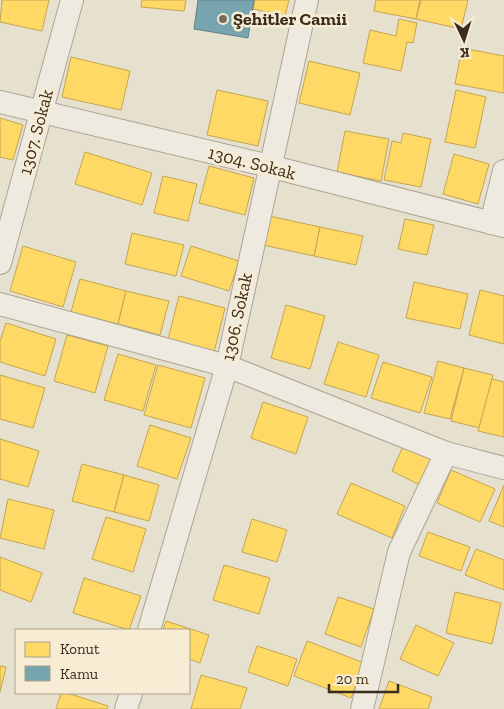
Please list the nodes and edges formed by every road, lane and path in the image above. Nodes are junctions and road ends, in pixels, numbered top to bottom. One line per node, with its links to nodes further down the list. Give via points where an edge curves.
1 (72, 0): 4 (street, 1307. Sokak)
2 (307, 0): 5 (street, 1306. Sokak)
3 (0, 102): 4 (street, 1304. Sokak)
4 (42, 113): 5 (street, 1304. Sokak); 8 (street, 1307. Sokak)
5 (269, 166): 7 (street, 1304. Sokak); 10 (street, 1306. Sokak)
6 (504, 171): 7 (street)
7 (498, 225)
8 (0, 263)
9 (0, 304): 10 (street)
10 (227, 366): 11 (street); 13 (street, 1306. Sokak)
11 (446, 453): 12 (street); 16 (street, via 399,552)
12 (504, 468)
13 (150, 629)
14 (131, 694): 15 (street)
15 (126, 709)
16 (362, 709)

